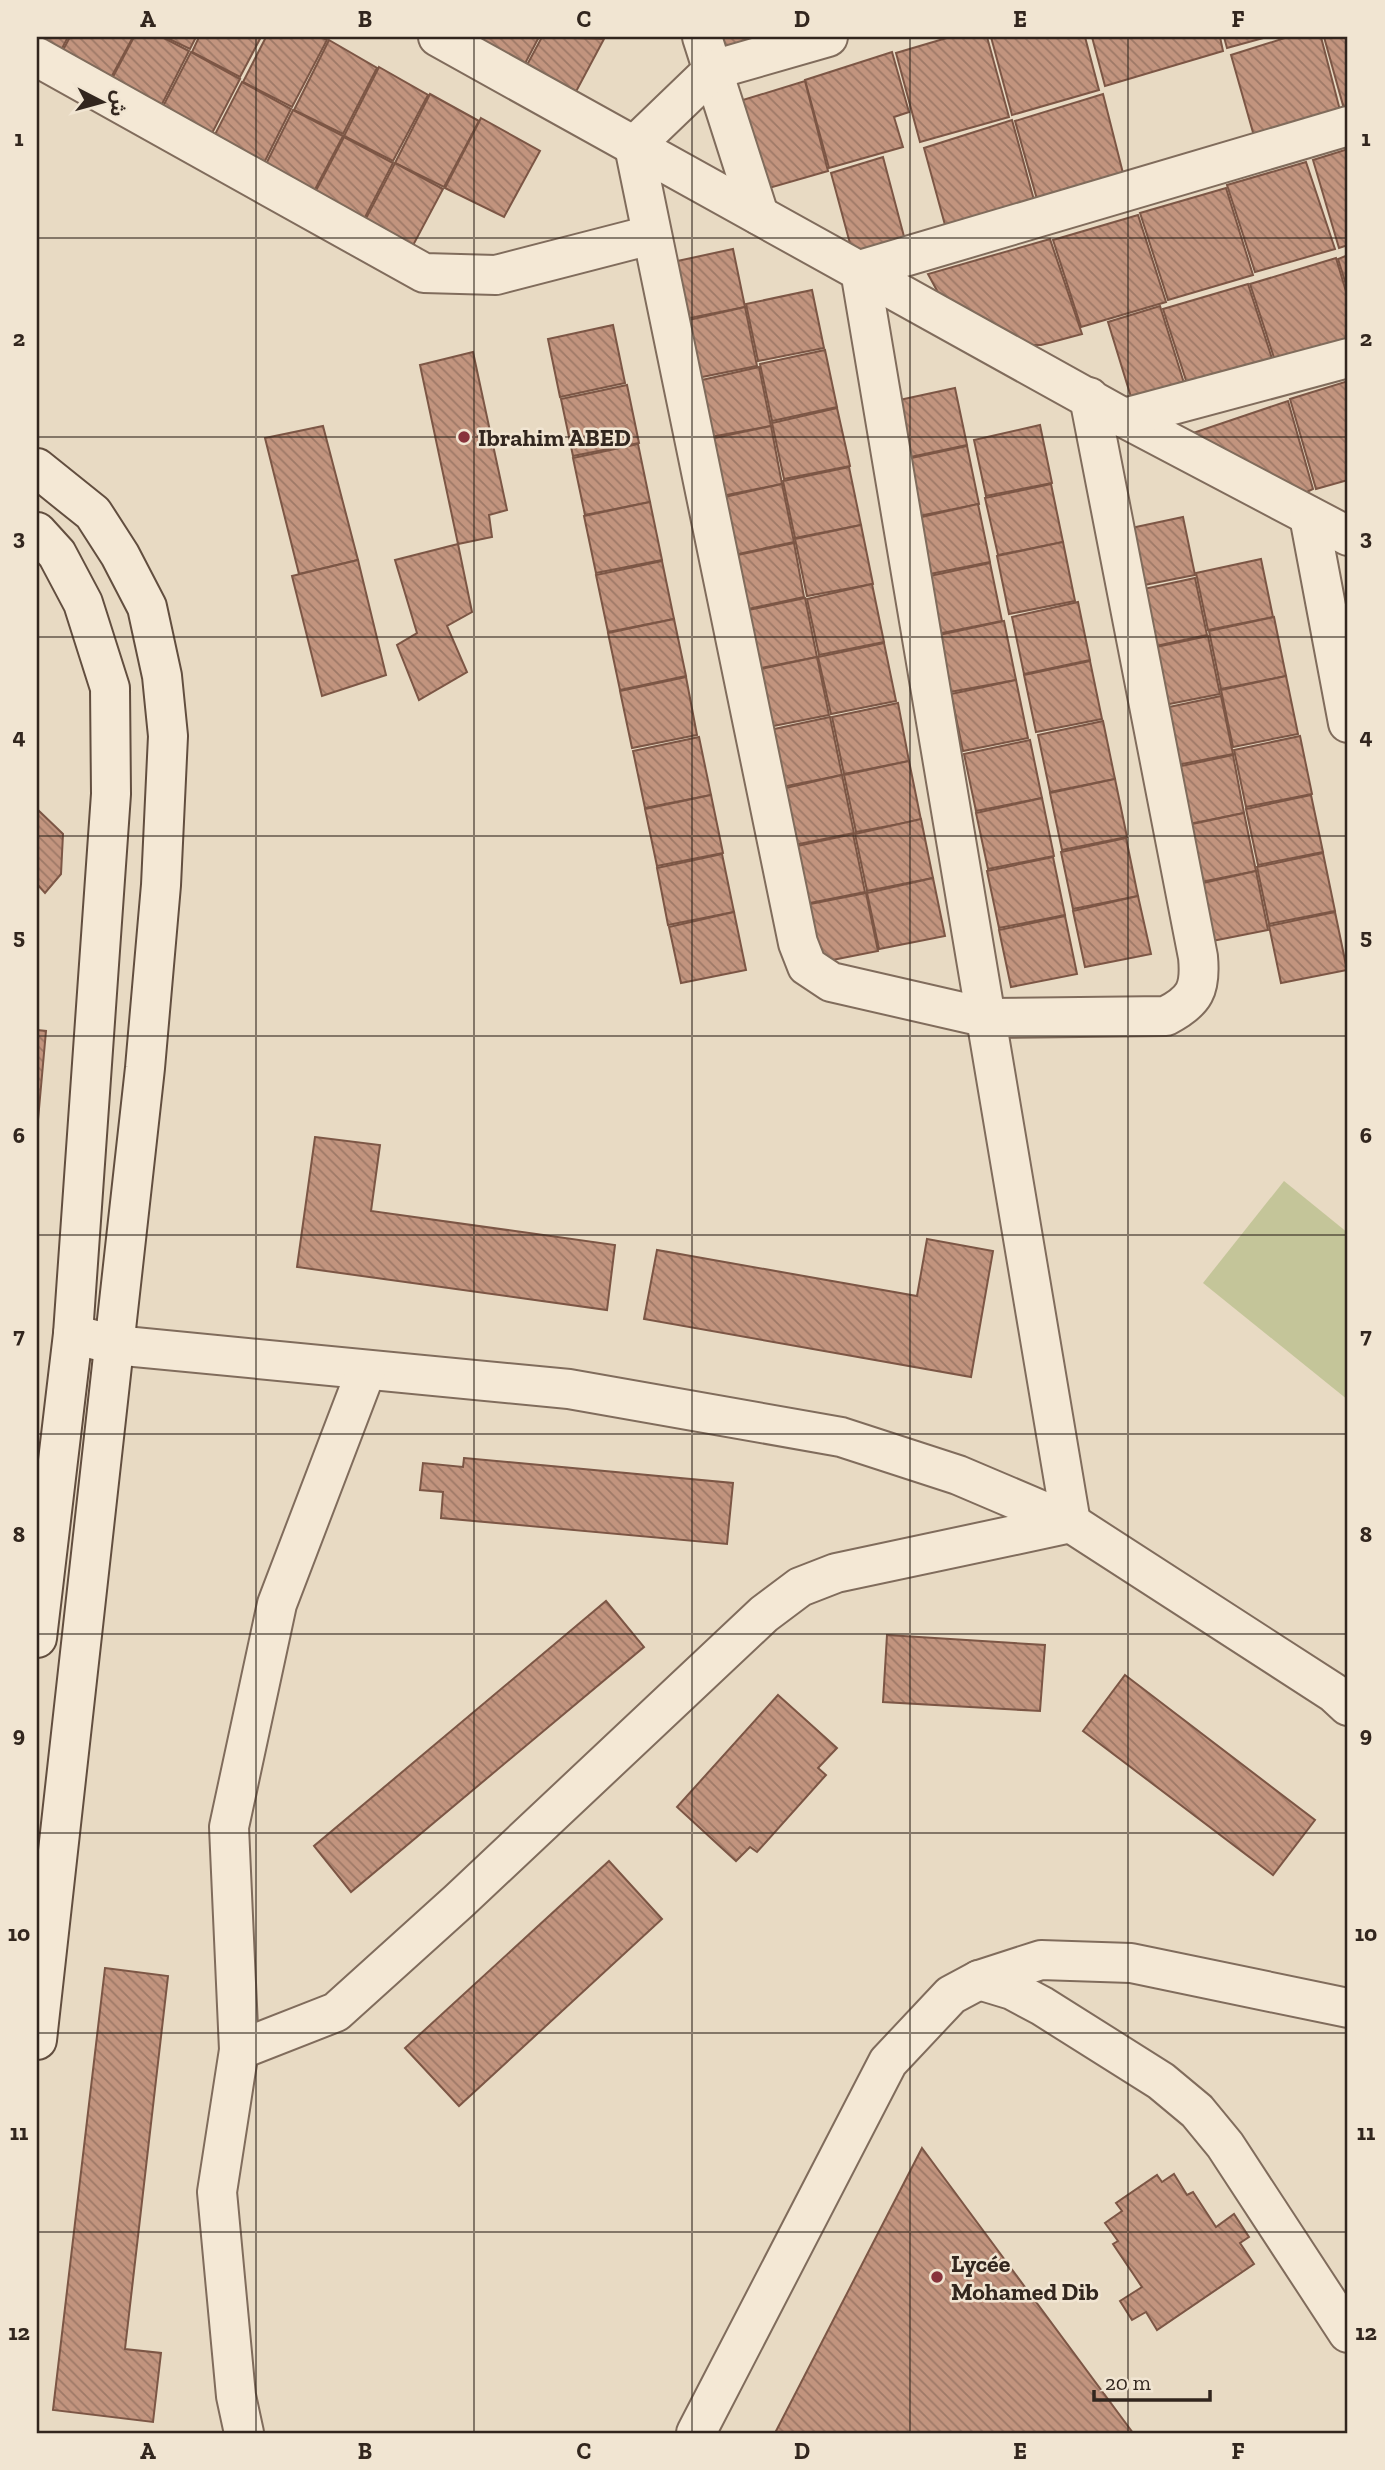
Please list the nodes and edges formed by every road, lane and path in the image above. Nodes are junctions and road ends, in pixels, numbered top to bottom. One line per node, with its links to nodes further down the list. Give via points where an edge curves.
1 (438, 37): 6 (street)
2 (828, 37): 3 (street)
3 (707, 53): 6 (street); 7 (street)
4 (37, 57): 8 (street, via 424,273 496,275)
5 (1348, 126): 9 (street)
6 (634, 146): 7 (street); 8 (street)
7 (759, 215): 9 (street)
8 (651, 235): 18 (street, via 798,943 807,966 831,982)
9 (860, 271): 11 (street); 18 (street)
10 (1348, 358): 12 (street)
11 (1089, 397): 12 (street); 18 (street, via 1200,979 1188,1005 1166,1016)
12 (1124, 418): 14 (street)
13 (37, 468): 20 (street, via 93,513 147,607 162,676 168,736 145,1068)
14 (1309, 516): 16 (street); 17 (street)
15 (37, 532): 19 (street, via 57,554 83,603 110,688 111,794)
16 (1348, 536)
17 (1348, 723)
18 (988, 1018): 22 (street)
19 (73, 1334): 20 (street); 23 (street)
20 (114, 1345): 21 (street); 27 (street)
21 (366, 1371): 22 (street, via 569,1389 841,1437 958,1475); 28 (street, via 277,1604 229,1827)
22 (1070, 1523): 24 (street); 28 (street, via 836,1573 800,1587 764,1614 336,2012)
23 (37, 1638)
24 (1348, 1706)
25 (979, 1980): 26 (street, via 1041,1960 1131,1963); 29 (street, via 1042,2006 1161,2081 1197,2111 1225,2145); 31 (street, via 951,1995 888,2062)
26 (1348, 2008)
27 (37, 2040)
28 (239, 2050): 30 (street, via 217,2192 236,2396)
29 (1348, 2333)
30 (244, 2433)
31 (696, 2433)

